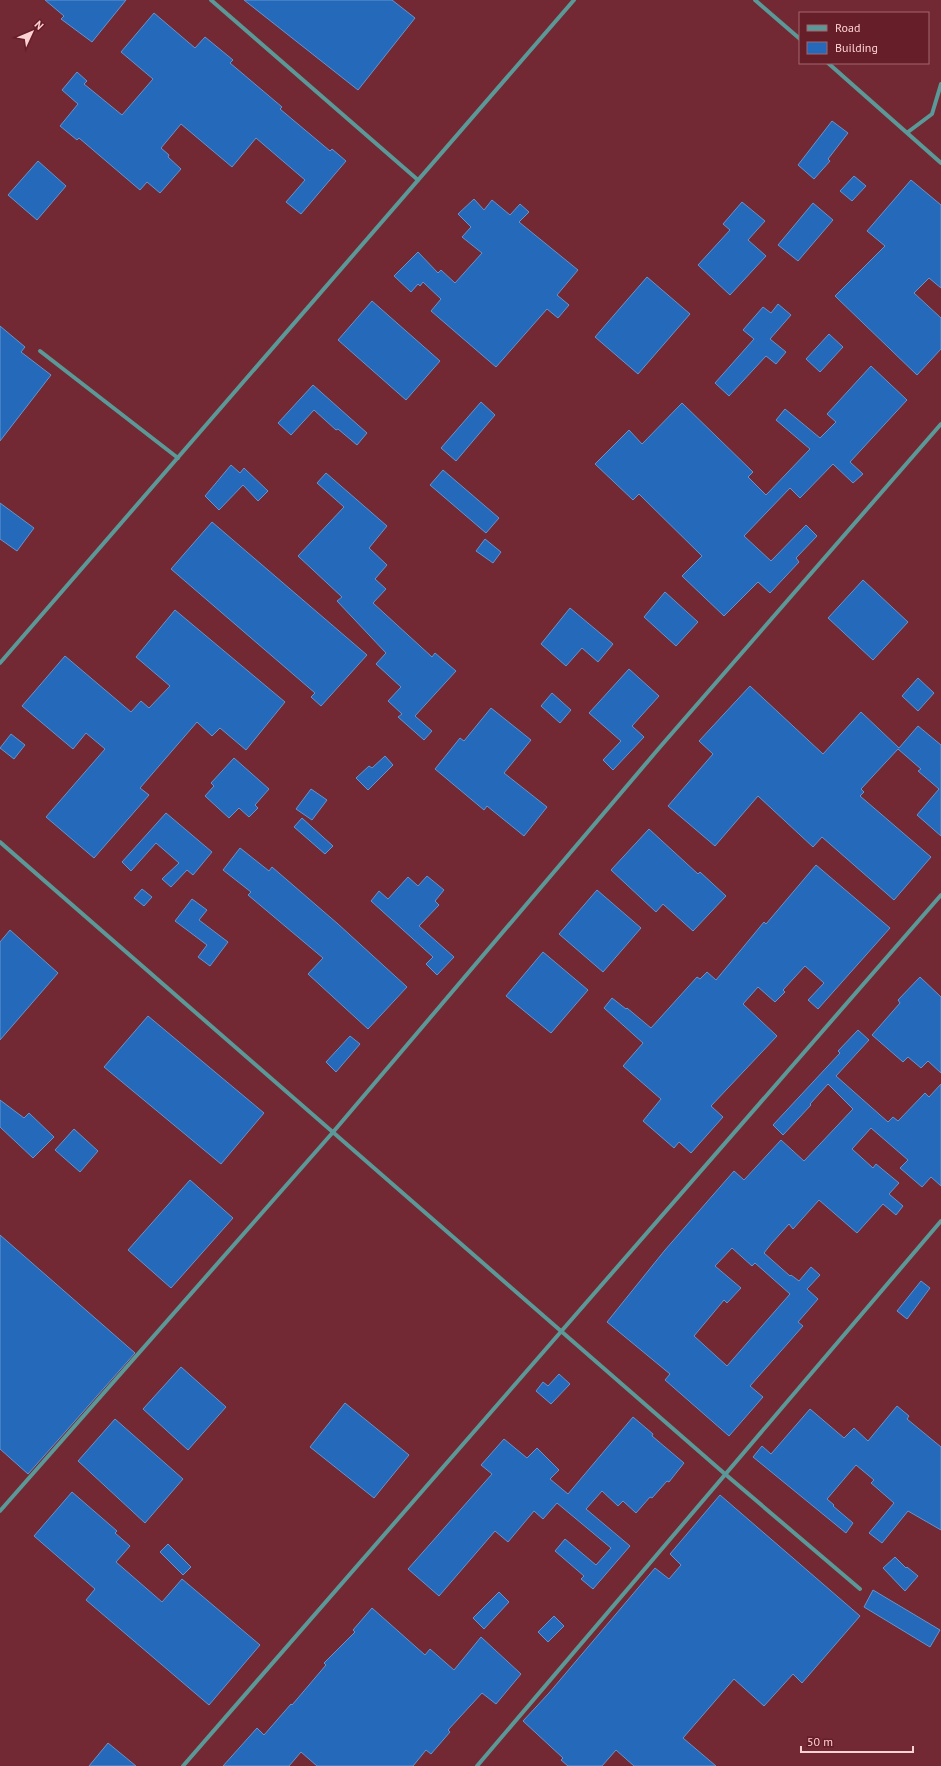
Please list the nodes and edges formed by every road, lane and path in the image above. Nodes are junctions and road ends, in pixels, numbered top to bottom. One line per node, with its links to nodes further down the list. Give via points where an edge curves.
1 (211, 0): 9 (street)
2 (574, 0): 9 (street)
3 (756, 0): 4 (street)
4 (799, 38)
5 (829, 64): 7 (street)
6 (941, 84): 7 (street, via 932,114)
7 (908, 132): 8 (street)
8 (941, 163)
9 (418, 180): 12 (street)
10 (40, 351): 12 (street)
11 (941, 424): 16 (street, via 660,747)
12 (178, 458): 13 (street)
13 (0, 663)
14 (0, 842): 16 (street)
15 (941, 895): 18 (street)
16 (334, 1131): 18 (street); 20 (street)
17 (941, 1221): 19 (street)
18 (561, 1331): 19 (street); 22 (street)
19 (725, 1474): 21 (street); 23 (street)
20 (0, 1511)
21 (860, 1589)
22 (183, 1766)
23 (477, 1766)

